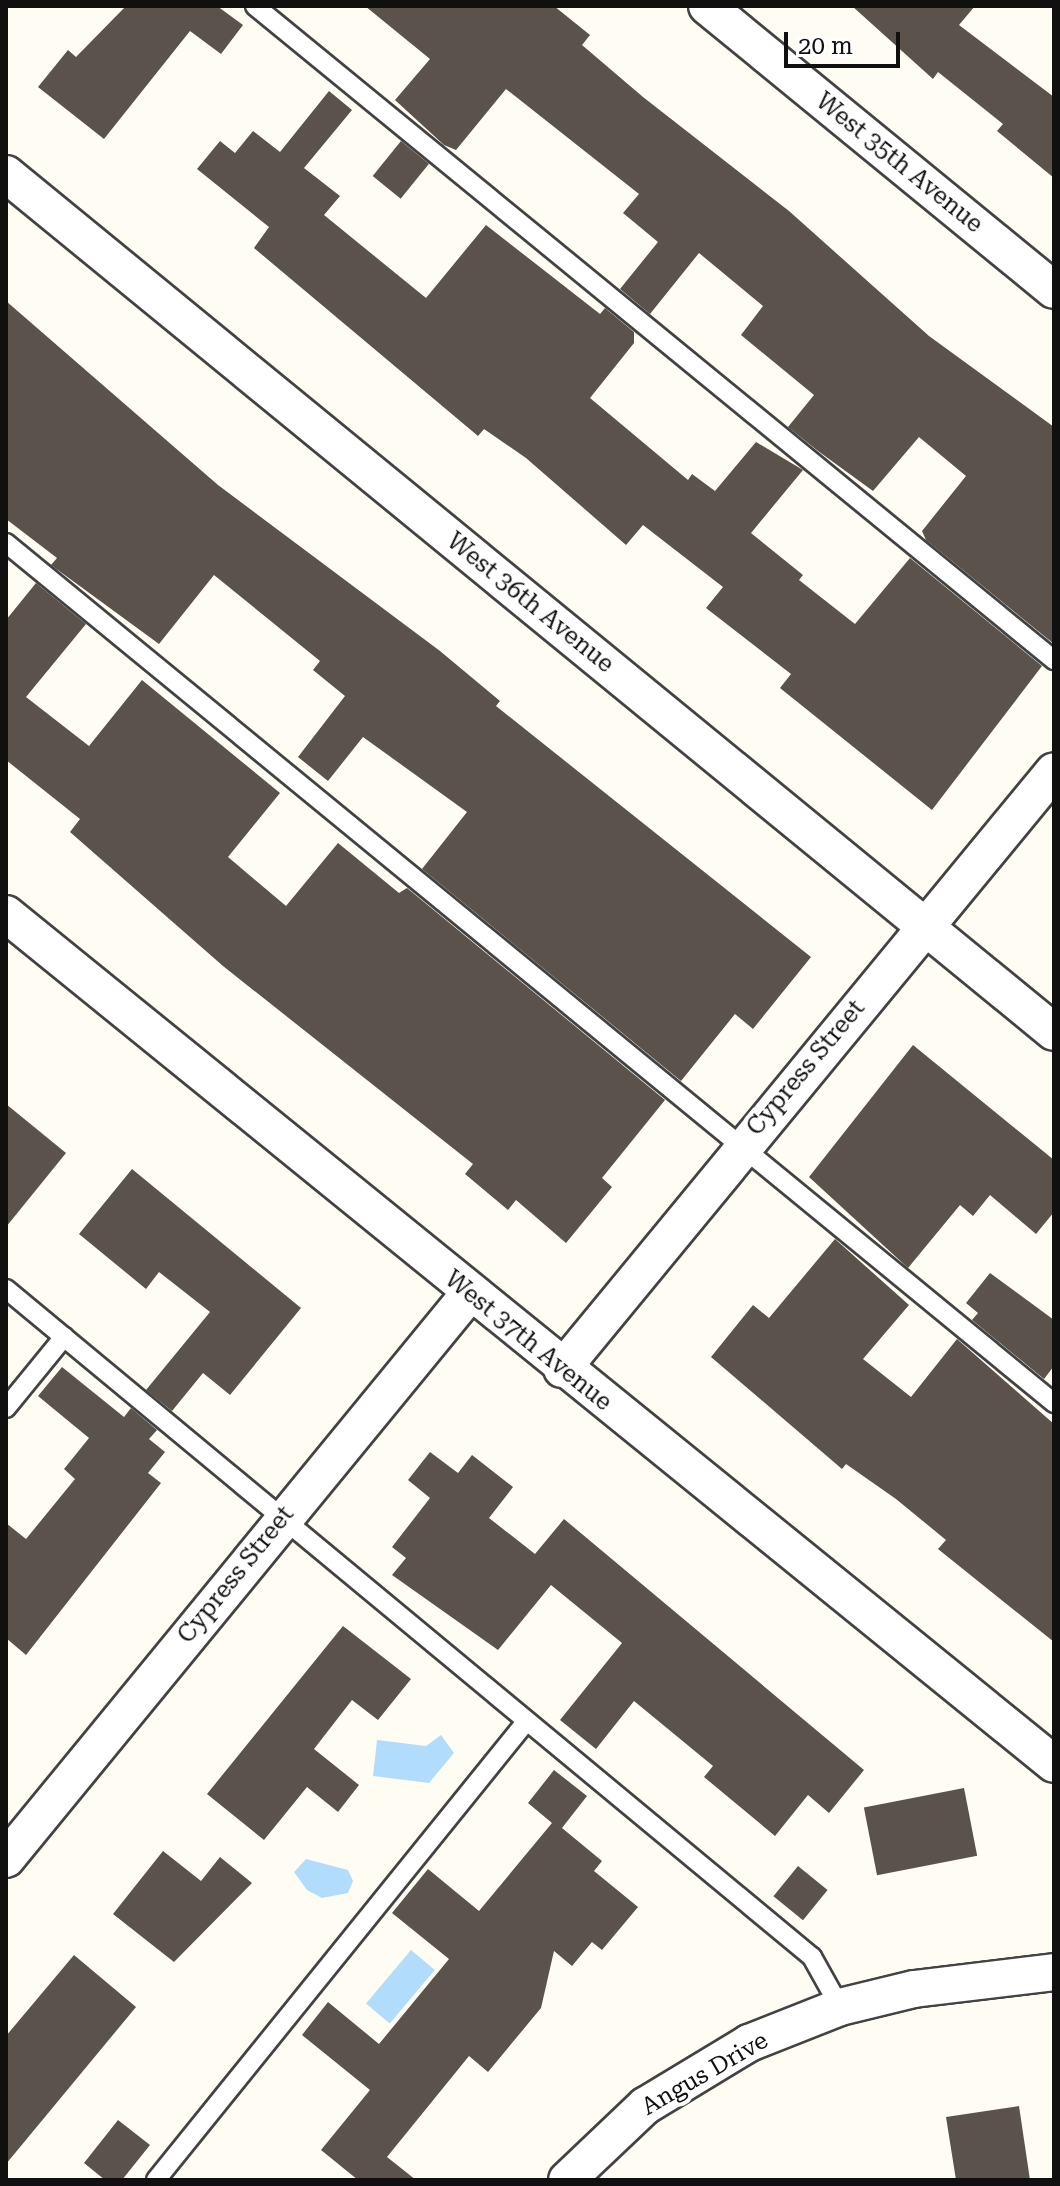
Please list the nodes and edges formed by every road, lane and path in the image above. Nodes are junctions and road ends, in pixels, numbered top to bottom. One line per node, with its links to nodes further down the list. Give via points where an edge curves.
1 (255, 6): 6 (lane)
2 (707, 6): 4 (street, West 35th Avenue)
3 (6, 174): 8 (street, West 36th Avenue)
4 (1054, 290)
5 (6, 543): 11 (lane)
6 (1054, 660)
7 (1054, 771): 8 (street, Cypress Street)
8 (924, 926): 10 (street, West 36th Avenue); 11 (street, Cypress Street)
9 (12, 931): 13 (street, West 37th Avenue)
10 (1054, 1032)
11 (742, 1146): 15 (street, Cypress Street); 16 (lane)
12 (6, 1289): 14 (lane)
13 (469, 1294): 15 (street, West 37th Avenue); 18 (street, Cypress Street)
14 (64, 1337): 17 (lane); 18 (lane)
15 (562, 1369): 20 (street, West 37th Avenue)
16 (1054, 1403)
17 (6, 1408)
18 (280, 1521): 19 (lane); 21 (street, Cypress Street)
19 (525, 1723): 23 (lane, via 812,1957); 24 (lane)
20 (1054, 1764)
21 (6, 1859)
22 (1054, 1972): 23 (street, Angus Drive, via 914,1989)
23 (840, 2007): 25 (street, Angus Drive, via 749,2043 645,2106)
24 (156, 2180)
25 (567, 2180)

